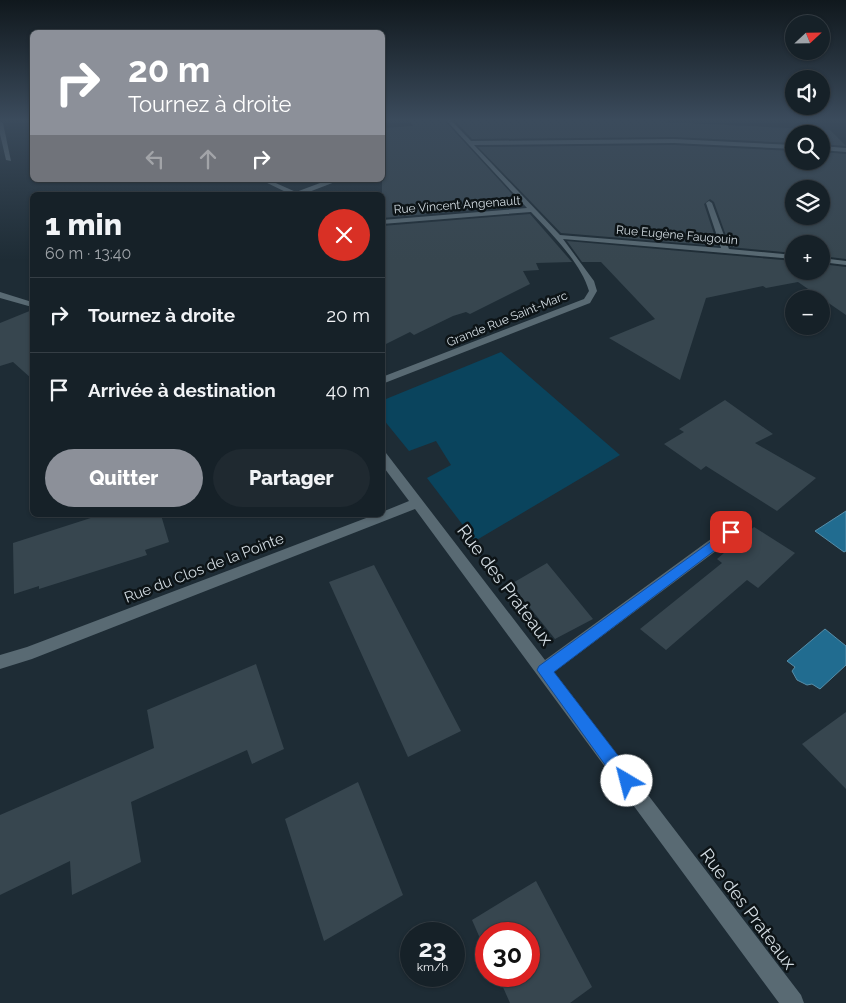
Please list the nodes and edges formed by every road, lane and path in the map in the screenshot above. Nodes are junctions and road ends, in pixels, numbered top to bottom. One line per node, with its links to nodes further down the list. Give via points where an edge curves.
1 (491, 166): 7 (street)
2 (269, 182): 4 (street)
3 (332, 182): 5 (street)
4 (292, 192)
5 (303, 192)
6 (709, 203): 10 (street)
7 (533, 210): 8 (street, Rue Vincent Angenault); 9 (street)
8 (385, 222)
9 (558, 237): 10 (street, Rue Eugène Faugouin); 16 (street, Grande Rue Saint-Marc, via 590,281 593,291 587,301)
10 (726, 251): 11 (street, Rue Eugène Faugouin)
11 (785, 257)
12 (830, 261): 13 (street)
13 (846, 262)
14 (0, 295): 15 (street)
15 (30, 304)
16 (385, 380)
17 (385, 460): 18 (street, Rue des Prateaux)
18 (418, 503): 19 (street, Rue du Clos de la Pointe); 23 (street, Rue des Prateaux)
19 (385, 516)
20 (382, 517): 22 (street, Rue du Clos de la Pointe)
21 (731, 532): 23 (street)
22 (0, 662)
23 (544, 670): 24 (street, Rue des Prateaux)
24 (794, 1003)

